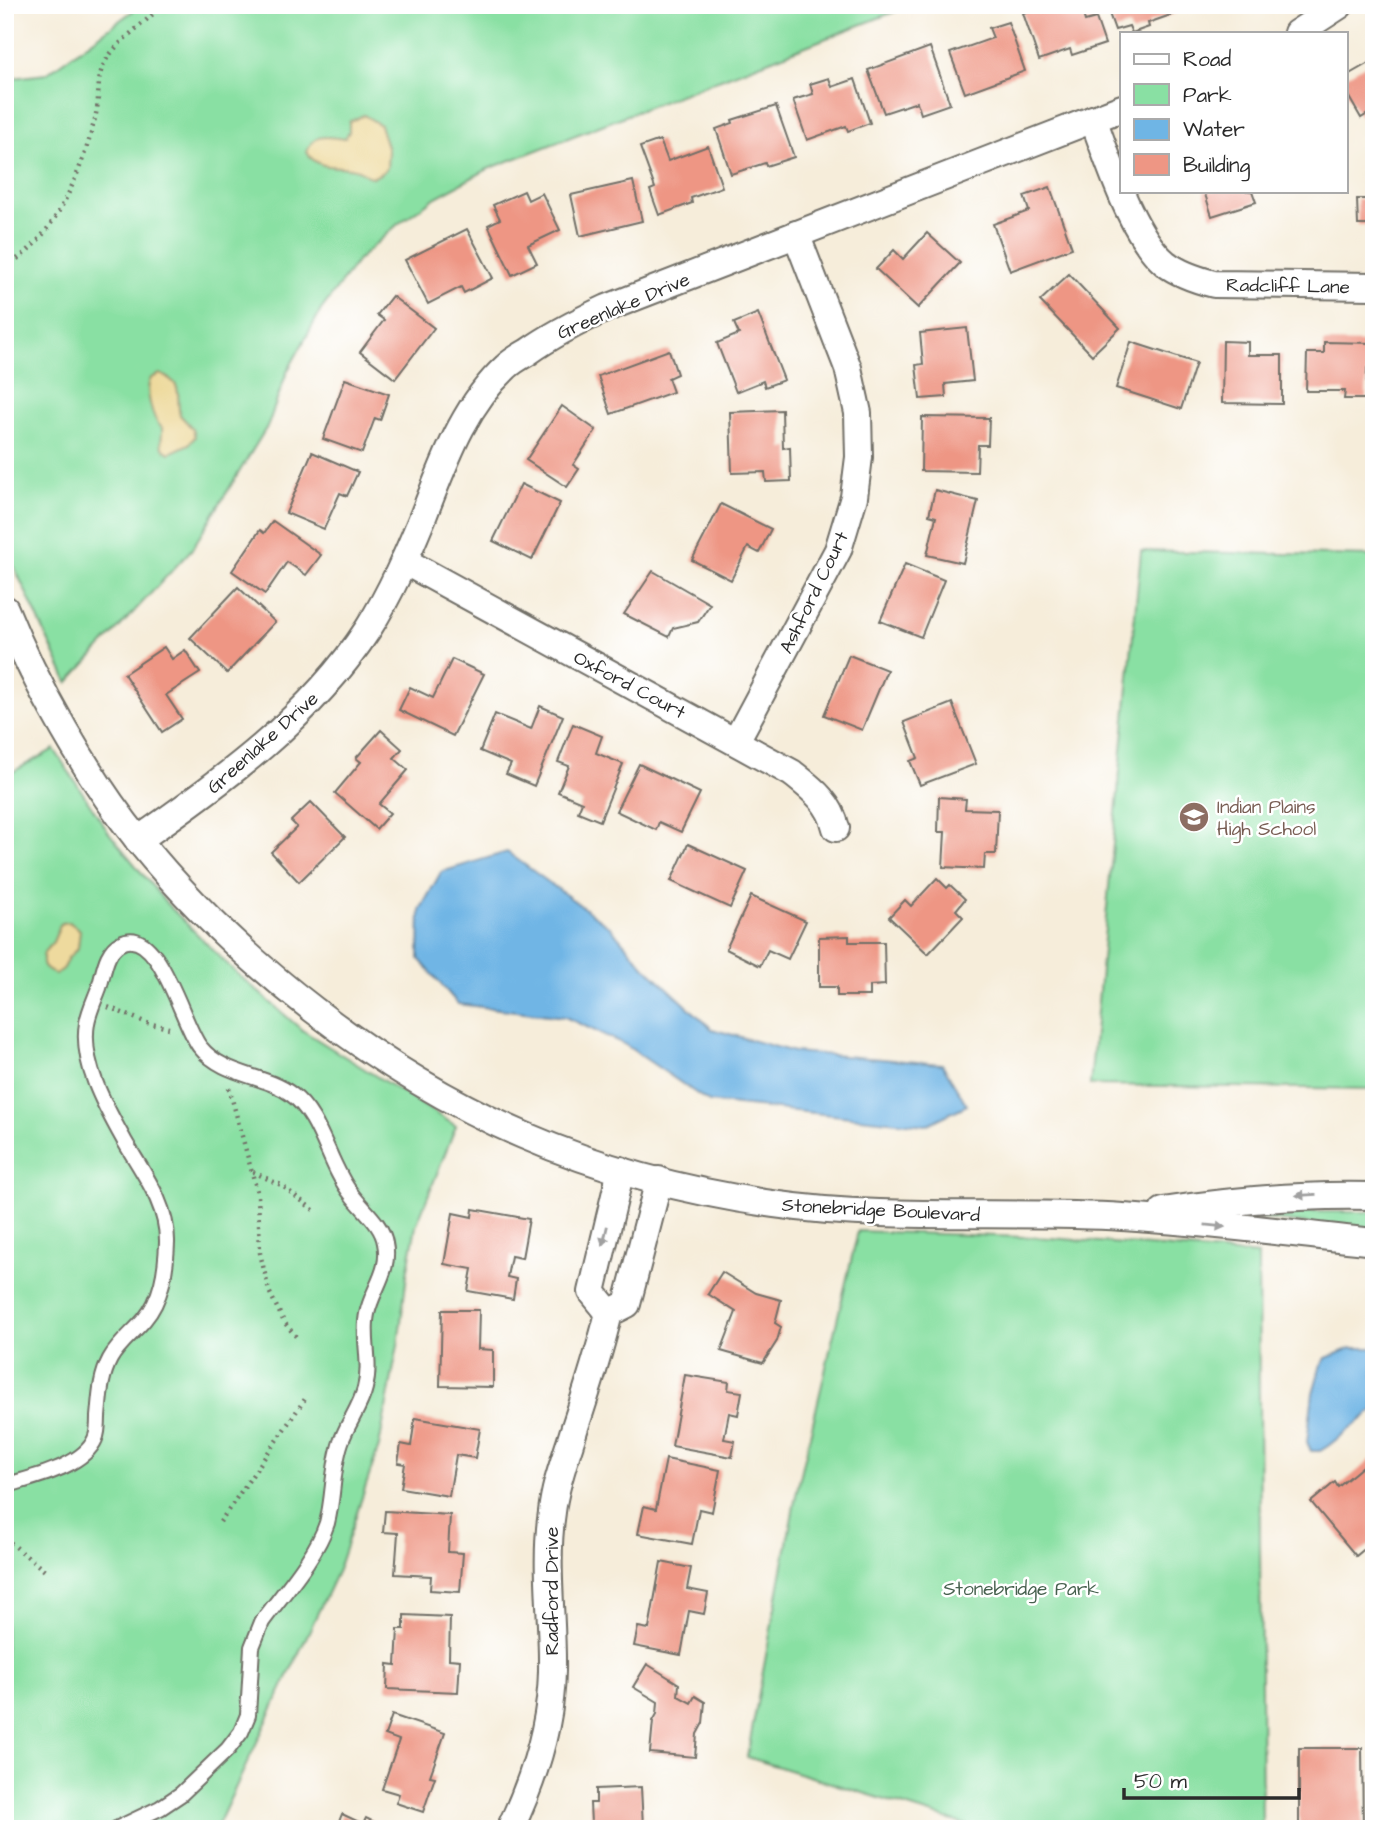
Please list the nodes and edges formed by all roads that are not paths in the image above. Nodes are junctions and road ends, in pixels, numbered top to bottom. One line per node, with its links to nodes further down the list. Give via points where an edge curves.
1 (1340, 5): 2 (street)
2 (1299, 32)
3 (1120, 109): 4 (street, Greenlake Drive)
4 (1093, 120): 5 (street, Radcliff Lane); 7 (street, Greenlake Drive)
5 (1120, 186)
6 (1122, 192): 8 (street, Radcliff Lane, via 1149,244 1166,263 1200,281)
7 (796, 234): 9 (street, Greenlake Drive, via 607,308 555,333 506,366 458,431); 11 (street, Ashford Court, via 853,387 858,470 838,550)
8 (1374, 286)
9 (404, 561): 11 (street, Oxford Court); 13 (street, Greenlake Drive, via 368,629 324,687 207,793)
10 (6, 615): 13 (street, Stonebridge Boulevard, via 51,705)
11 (736, 741): 12 (street, Oxford Court, via 812,789 826,803)
12 (835, 828)
13 (138, 840): 14 (street, Stonebridge Boulevard, via 199,908 338,1029 467,1108 534,1140)
14 (621, 1170): 15 (street, Stonebridge Boulevard); 19 (street, one-way to 19, via 592,1292)
15 (659, 1180): 17 (street, Stonebridge Boulevard, via 776,1205 859,1212); 19 (street, via 627,1304)
16 (1374, 1196): 17 (street, Stonebridge Boulevard, one-way to 17, via 1232,1201)
17 (1123, 1217): 18 (street, Stonebridge Boulevard, one-way to 18)
18 (1374, 1242)
19 (608, 1313): 22 (street, Radford Drive, via 552,1508 547,1563 552,1642 549,1704 534,1773)
20 (5, 1486): 21 (lane, via 74,1461 88,1450 96,1437 102,1380 111,1358 146,1318 162,1281 166,1225 150,1181 99,1091 86,1041 107,959 125,940 143,944 171,985 200,1047 237,1073 277,1085 303,1104 340,1178 383,1234 386,1260 367,1311 365,1391 340,1445 326,1525 315,1549 262,1622 252,1647 248,1715 241,1732 181,1794)
21 (116, 1829)
22 (510, 1829)

